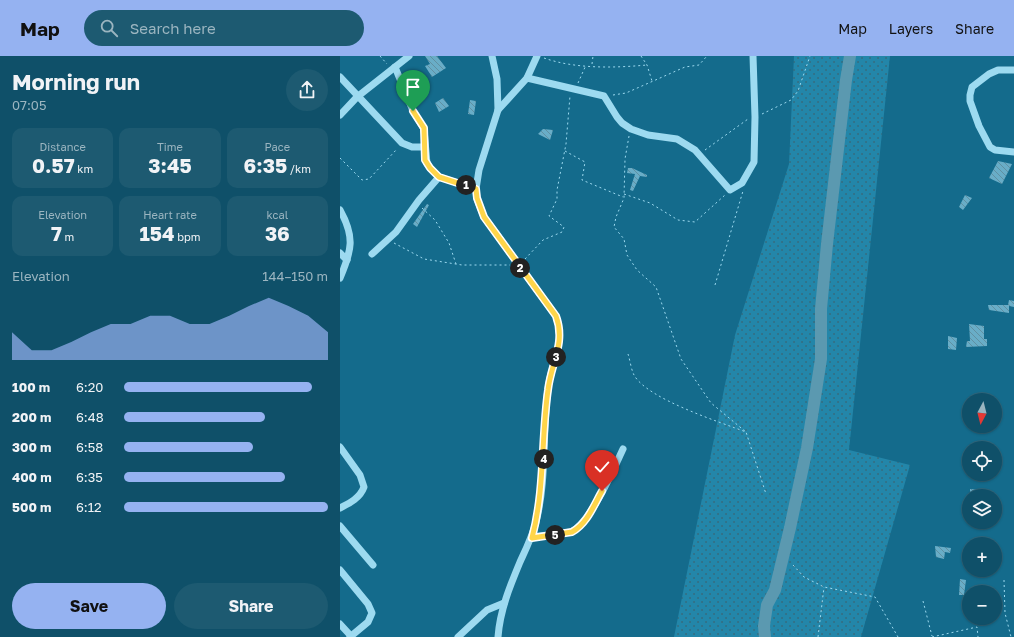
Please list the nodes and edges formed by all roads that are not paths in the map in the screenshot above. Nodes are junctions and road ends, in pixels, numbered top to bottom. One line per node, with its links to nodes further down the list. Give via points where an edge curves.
1 (410, 56): 5 (street)
2 (492, 56): 10 (street, via 497,78)
3 (538, 56): 8 (street)
4 (753, 56): 8 (street, via 754,162 742,183 730,190 695,150 677,139 631,129 617,117 604,96)
5 (393, 68): 9 (street); 12 (street, via 424,128)
6 (1014, 70): 13 (street, via 998,70 989,74 972,87 970,95 979,126 990,147)
7 (340, 77): 9 (street)
8 (527, 78): 10 (street)
9 (357, 97): 11 (street); 12 (street, via 402,143 412,148)
10 (498, 110): 15 (street, via 479,170)
11 (340, 115)
12 (425, 146): 14 (street, via 425,160)
13 (1014, 152)
14 (439, 177): 15 (street); 18 (street, via 396,232)
15 (476, 189): 25 (street, via 484,217 556,316 560,332 558,354 548,389 540,501)
16 (340, 210): 19 (street, via 347,223 351,240)
17 (340, 253): 19 (street)
18 (372, 254)
19 (347, 260): 20 (street)
20 (340, 278)
21 (340, 447): 23 (street, via 360,475 364,487 353,502)
22 (623, 449): 25 (street, via 602,491 577,529)
23 (340, 508)
24 (340, 526): 26 (street)
25 (532, 538): 28 (street)
26 (373, 565)
27 (340, 570): 30 (street, via 368,604 372,613 368,622)
28 (504, 603): 31 (street, via 487,610); 32 (street)
29 (340, 624): 30 (street)
30 (350, 637)
31 (458, 637)
32 (498, 637)

